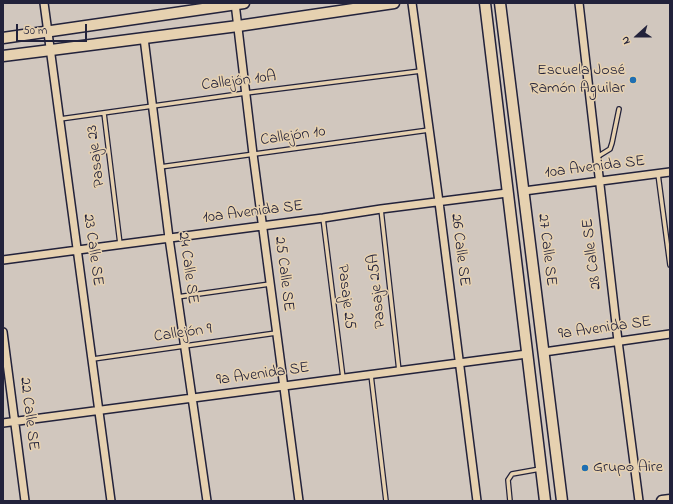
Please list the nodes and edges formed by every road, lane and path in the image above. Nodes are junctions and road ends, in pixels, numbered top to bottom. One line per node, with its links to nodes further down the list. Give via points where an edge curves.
1 (44, 3): 9 (street, 23 Calle SE)
2 (238, 3): 8 (street, 25 Calle SE); 9 (main road)
3 (394, 3): 8 (main road)
4 (412, 3): 14 (street, 26 Calle SE)
5 (484, 3): 28 (main road, 27 Calle SE)
6 (500, 3): 27 (main road, 27 Calle SE)
7 (579, 3): 22 (street, 28 Calle SE)
8 (238, 26): 11 (main road); 15 (street, 25 Calle SE)
9 (48, 32): 10 (main road); 12 (street, 23 Calle SE)
10 (3, 38)
11 (144, 38): 12 (main road); 16 (street, 24 Calle SE)
12 (51, 50): 13 (main road); 19 (street, 23 Calle SE)
13 (3, 56)
14 (421, 71): 15 (lane, Callejón 10A); 20 (street, 26 Calle SE)
15 (246, 93): 16 (lane, Callejón 10A); 21 (street, 25 Calle SE)
16 (153, 105): 18 (lane, Callejón 10A); 23 (street, 24 Calle SE)
17 (619, 109): 22 (lane, via 610,149)
18 (104, 113): 19 (lane, Callejón 10A); 34 (lane, Pasaje 23)
19 (60, 119): 35 (street, 23 Calle SE)
20 (429, 130): 21 (lane, Callejón 10); 29 (street, 26 Calle SE)
21 (253, 154): 23 (lane, Callejón 10); 32 (street, 25 Calle SE)
22 (597, 157): 26 (street, 28 Calle SE)
23 (160, 167): 33 (street, 24 Calle SE)
24 (670, 172): 25 (street, 10a Avenida SE)
25 (658, 174): 26 (street, 10a Avenida SE); 37 (lane)
26 (599, 181): 27 (street, 10a Avenida SE); 43 (street, 28 Calle SE)
27 (524, 191): 45 (main road, 27 Calle SE)
28 (507, 193): 29 (street, 10a Avenida SE); 46 (main road, 27 Calle SE)
29 (439, 202): 30 (street, 10a Avenida SE); 48 (street, 26 Calle SE)
30 (381, 209): 31 (street, 10a Avenida SE); 49 (lane, Pasaje 25A)
31 (323, 218): 32 (street, 10a Avenida SE); 51 (lane, Pasaje 25)
32 (263, 226): 33 (street, 10a Avenida SE); 38 (street, 25 Calle SE)
33 (169, 238): 34 (street, 10a Avenida SE); 39 (street, 24 Calle SE)
34 (120, 244): 35 (street, 10a Avenida SE)
35 (78, 250): 36 (street, 10a Avenida SE); 47 (street, 23 Calle SE)
36 (3, 260)
37 (670, 265)
38 (270, 284): 39 (lane); 41 (street, 25 Calle SE)
39 (177, 297): 44 (street, 24 Calle SE)
40 (3, 332): 55 (street, 22 Calle SE)
41 (276, 333): 44 (lane, Callejón 9); 52 (street, 25 Calle SE)
42 (670, 334): 43 (street, 9a Avenida SE)
43 (618, 341): 45 (street, 9a Avenida SE); 68 (street, 28 Calle SE)
44 (184, 346): 47 (lane, Callejón 9); 53 (street, 24 Calle SE)
45 (544, 352): 67 (main road, 27 Calle SE)
46 (527, 354): 48 (street, 9a Avenida SE); 57 (main road, 27 Calle SE)
47 (93, 359): 54 (street, 23 Calle SE)
48 (459, 363): 49 (street, 9a Avenida SE); 64 (street, 26 Calle SE)
49 (399, 371): 50 (street, 9a Avenida SE)
50 (371, 374): 51 (street, 9a Avenida SE); 63 (lane)
51 (343, 378): 52 (street, 9a Avenida SE)
52 (283, 386): 53 (street, 9a Avenida SE); 62 (street, 25 Calle SE)
53 (192, 398): 54 (street, 9a Avenida SE); 61 (street, 24 Calle SE)
54 (99, 410): 55 (street, 9a Avenida SE); 60 (street, 23 Calle SE)
55 (15, 422): 56 (street, 9a Avenida SE); 59 (street, 22 Calle SE)
56 (3, 423)
57 (541, 469): 65 (lane, via 512,474 508,480); 66 (main road, 27 Calle SE)
58 (670, 500): 69 (main road)
59 (25, 501)
60 (111, 501)
61 (207, 501)
62 (299, 501)
63 (386, 501)
64 (477, 501)
65 (510, 501)
66 (545, 501)
67 (562, 501)
68 (639, 501)
69 (662, 501)

